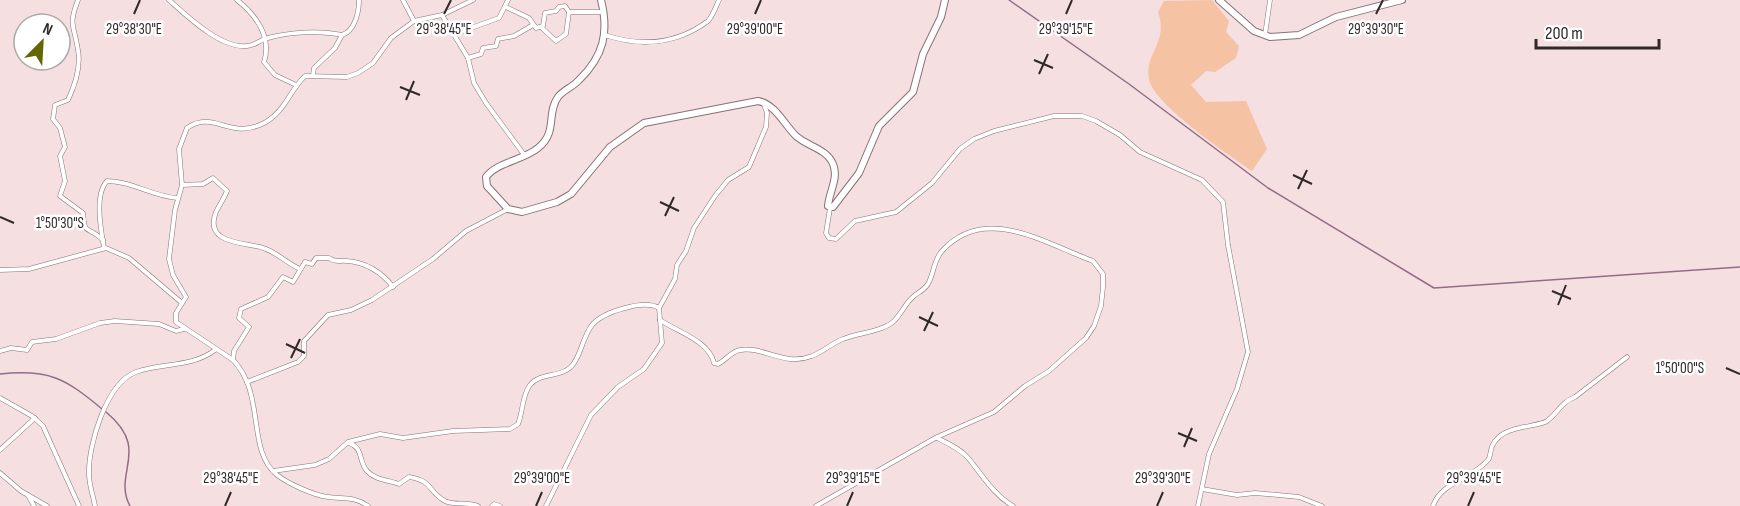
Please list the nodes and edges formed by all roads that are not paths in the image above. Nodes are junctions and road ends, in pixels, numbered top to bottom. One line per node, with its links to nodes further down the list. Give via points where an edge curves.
1 (78, 0): 35 (street, via 71,15 79,51 75,85 68,100 55,105 53,119 65,147 60,156 65,181 60,196 82,213 84,228)
2 (169, 0): 25 (street, via 223,41 247,46)
3 (237, 0): 25 (street, via 248,9)
4 (359, 0): 22 (street, via 353,25)
5 (403, 0): 18 (street)
6 (473, 0): 17 (street)
7 (508, 0): 14 (street)
8 (601, 0): 16 (main road)
9 (719, 0): 23 (street, via 709,20 680,36 637,43)
10 (945, 0): 33 (main road, via 922,54 913,92 879,126 857,176)
11 (1219, 0): 24 (main road, via 1237,18)
12 (1270, 0): 24 (street)
13 (1402, 0): 24 (main road, via 1336,17 1299,35)
14 (506, 7): 19 (street, via 529,18); 21 (street, via 499,18)
15 (569, 12): 16 (street); 20 (street, via 565,6 545,13); 20 (street, via 566,34 556,41)
16 (604, 12): 23 (main road)
17 (442, 15): 18 (street); 21 (street)
18 (414, 21): 27 (street, via 391,38 376,59 360,71 347,76)
19 (533, 25): 20 (street); 26 (street, via 514,36 498,39 496,46 483,48 481,54)
20 (542, 27)
21 (454, 34): 26 (street)
22 (342, 35): 25 (street, via 309,32); 27 (street, via 335,48 314,68)
23 (605, 35): 30 (main road, via 589,69 558,97 544,142)
24 (1265, 36)
25 (266, 39): 28 (street, via 264,62 268,69)
26 (468, 58): 30 (street, via 480,94)
27 (313, 75): 28 (street, via 305,76)
28 (296, 86): 31 (street, via 282,109 256,126 239,130 206,121 187,128 179,149)
29 (762, 101): 33 (main road, via 800,140 832,163 835,175); 34 (main road, via 644,123 610,147 571,194 522,212); 41 (street, via 767,113 766,127 748,167 728,180 694,228 677,265 673,286)
30 (525, 156): 34 (main road, via 486,177 487,186)
31 (182, 185): 32 (street); 37 (street, via 203,184 213,178 226,191 215,213 214,227 219,236 235,244 265,248)
32 (178, 198): 35 (street, via 107,181 102,186 100,205); 40 (street, via 169,259 186,297)
33 (830, 208): 56 (street, via 827,235 836,239 855,221 896,212 932,183 960,149 974,139 1034,120 1067,115 1096,121 1151,159 1202,180 1223,200 1248,347 1237,389 1209,454)
34 (508, 209): 39 (street, via 465,231)
35 (103, 240): 36 (street)
36 (104, 248): 38 (street, via 29,269); 40 (street, via 129,258)
37 (300, 269): 39 (street, via 304,262 312,264 316,258 346,261 378,272); 47 (street, via 293,282 283,277 268,297 242,309 239,318 249,327 234,351)
38 (0, 270)
39 (393, 287): 48 (street, via 351,310 328,315 304,341 304,356)
40 (182, 303): 43 (street, via 175,320)
41 (659, 308): 42 (street); 52 (street, via 640,305 593,323 574,363 564,372 534,381 528,387 518,424 510,429 403,438 380,434)
42 (660, 320): 51 (street, via 696,340 712,353 714,363 743,350 801,359 842,339 893,322 929,282 941,252 967,235 989,227 1014,229 1093,261 1103,274 1103,287 1101,306 1086,338 1005,405); 66 (street, via 662,343 652,359 591,415)
43 (185, 329): 44 (street); 45 (street, via 176,331 159,324 127,320 100,323 56,339 32,342 27,350)
44 (215, 350): 47 (street); 61 (street, via 190,363 133,373 117,387 92,447 89,476)
45 (0, 351)
46 (1628, 357): 71 (street, via 1566,400 1547,421 1499,436 1490,447 1487,461 1441,491)
47 (233, 360): 48 (street)
48 (247, 382): 54 (street, via 255,405 263,457)
49 (0, 398): 50 (street)
50 (35, 418): 53 (street); 60 (street, via 50,440)
51 (937, 437): 67 (street); 68 (street, via 968,458 1001,499)
52 (348, 442): 54 (street, via 329,459 315,465); 63 (street, via 359,449 367,472 380,479 399,484 409,477 425,480 445,501)
53 (0, 450)
54 (273, 471): 62 (street, via 320,495 352,498)
55 (0, 473): 57 (street)
56 (1202, 489): 69 (street); 70 (street, via 1303,498)
57 (28, 495): 58 (street); 59 (street)
58 (34, 506)
59 (47, 506)
60 (79, 506)
61 (95, 506)
62 (368, 506)
63 (478, 506)
64 (492, 506): 65 (street)
65 (500, 506)
66 (546, 506)
67 (816, 506)
68 (1013, 506)
69 (1198, 506)
70 (1322, 506)
71 (1432, 506)

